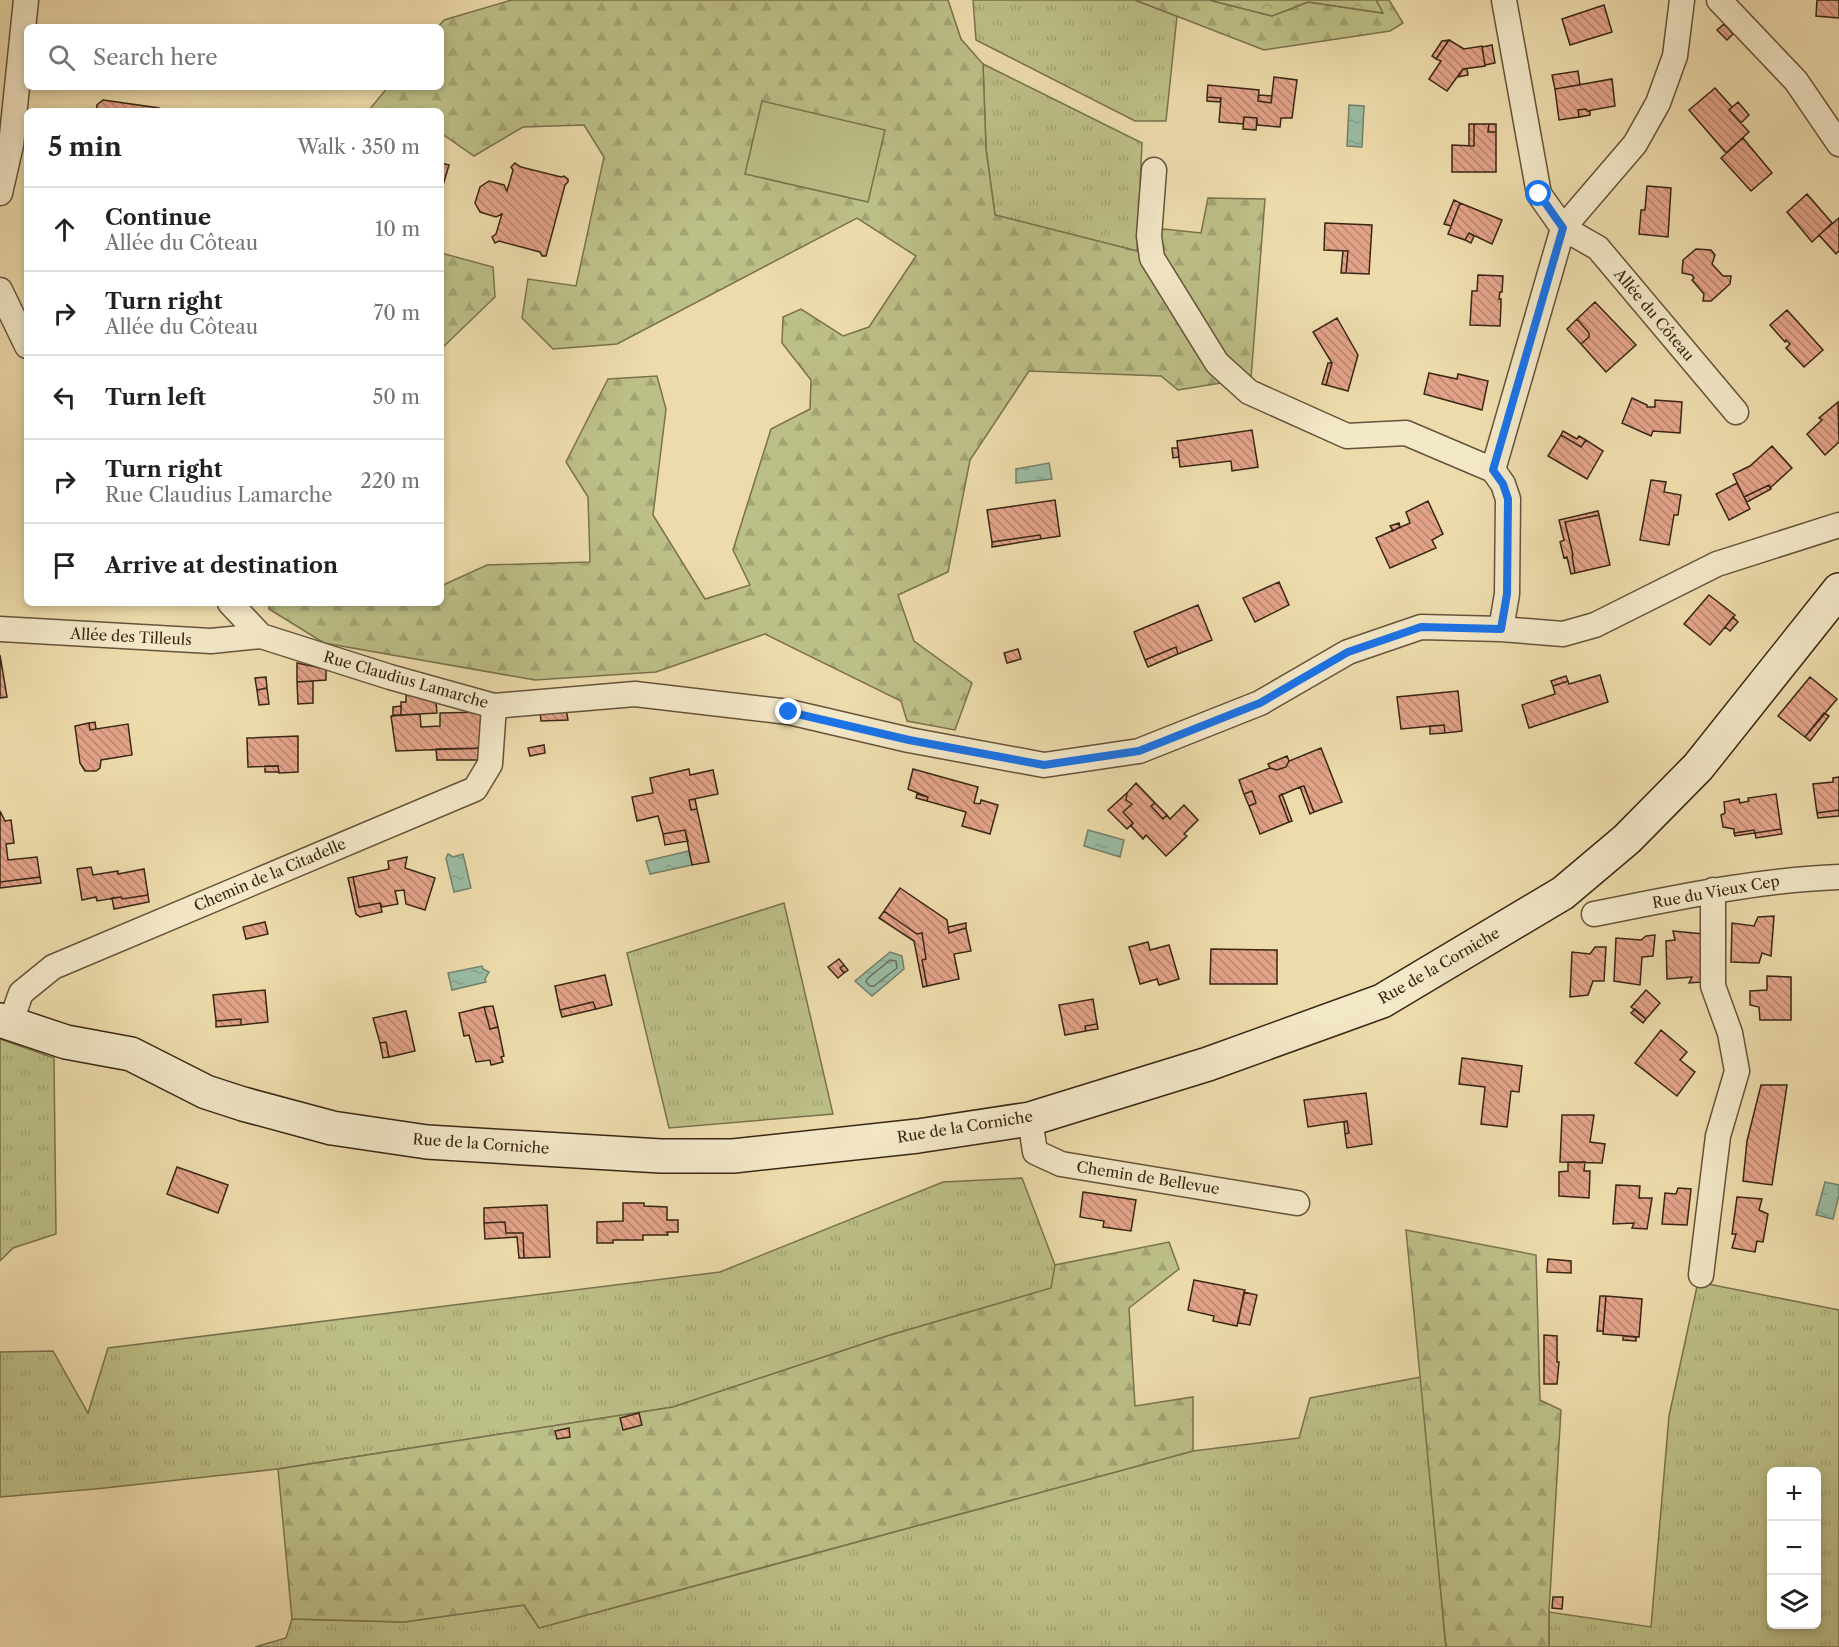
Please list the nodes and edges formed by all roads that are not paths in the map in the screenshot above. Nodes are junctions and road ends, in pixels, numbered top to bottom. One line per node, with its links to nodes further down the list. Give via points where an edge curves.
1 (26, 0): 7 (street, via 11,145)
2 (1504, 0): 8 (street, Allée du Côteau, via 1539,194)
3 (1682, 0): 8 (street, via 1675,56 1658,103 1635,144)
4 (1719, 0): 5 (street, via 1796,81)
5 (1839, 144)
6 (1154, 170): 12 (street, via 1149,236 1152,258 1217,363 1250,392 1347,436 1406,433)
7 (0, 193)
8 (1563, 228): 11 (street, Allée du Côteau, via 1598,248); 12 (street)
9 (0, 290): 10 (street)
10 (24, 340)
11 (1736, 412)
12 (1493, 470): 17 (street, via 1508,499 1507,594)
13 (1839, 525): 17 (street, Rue Claudius Lamarche, via 1717,564 1595,625 1563,634)
14 (1839, 590): 24 (main road, Rue de la Corniche, via 1698,767 1627,839 1563,893 1382,1001 1208,1064)
15 (233, 606): 18 (street, Rue Claudius Lamarche)
16 (0, 629): 18 (street, Allée des Tilleuls, via 211,641)
17 (1501, 629): 19 (street, Rue Claudius Lamarche, via 1421,627 1348,652 1260,703 1139,751 1044,765 789,712 634,694)
18 (261, 636): 19 (street, Rue Claudius Lamarche)
19 (494, 706): 23 (street, Chemin de la Citadelle, via 490,764 475,789 53,967 21,993)
20 (1839, 877): 21 (street, Rue du Vieux Cep)
21 (1713, 890): 22 (street, Rue du Vieux Cep); 26 (street, via 1713,986 1730,1033 1737,1071 1718,1136)
22 (1594, 914)
23 (5, 1022): 24 (main road, Rue de la Corniche, via 66,1041 130,1054 206,1092 243,1104 332,1128 427,1142 661,1156 733,1156 918,1136)
24 (1030, 1119): 25 (street, Chemin de Bellevue, via 1035,1152 1061,1164)
25 (1297, 1203)
26 (1701, 1275)

